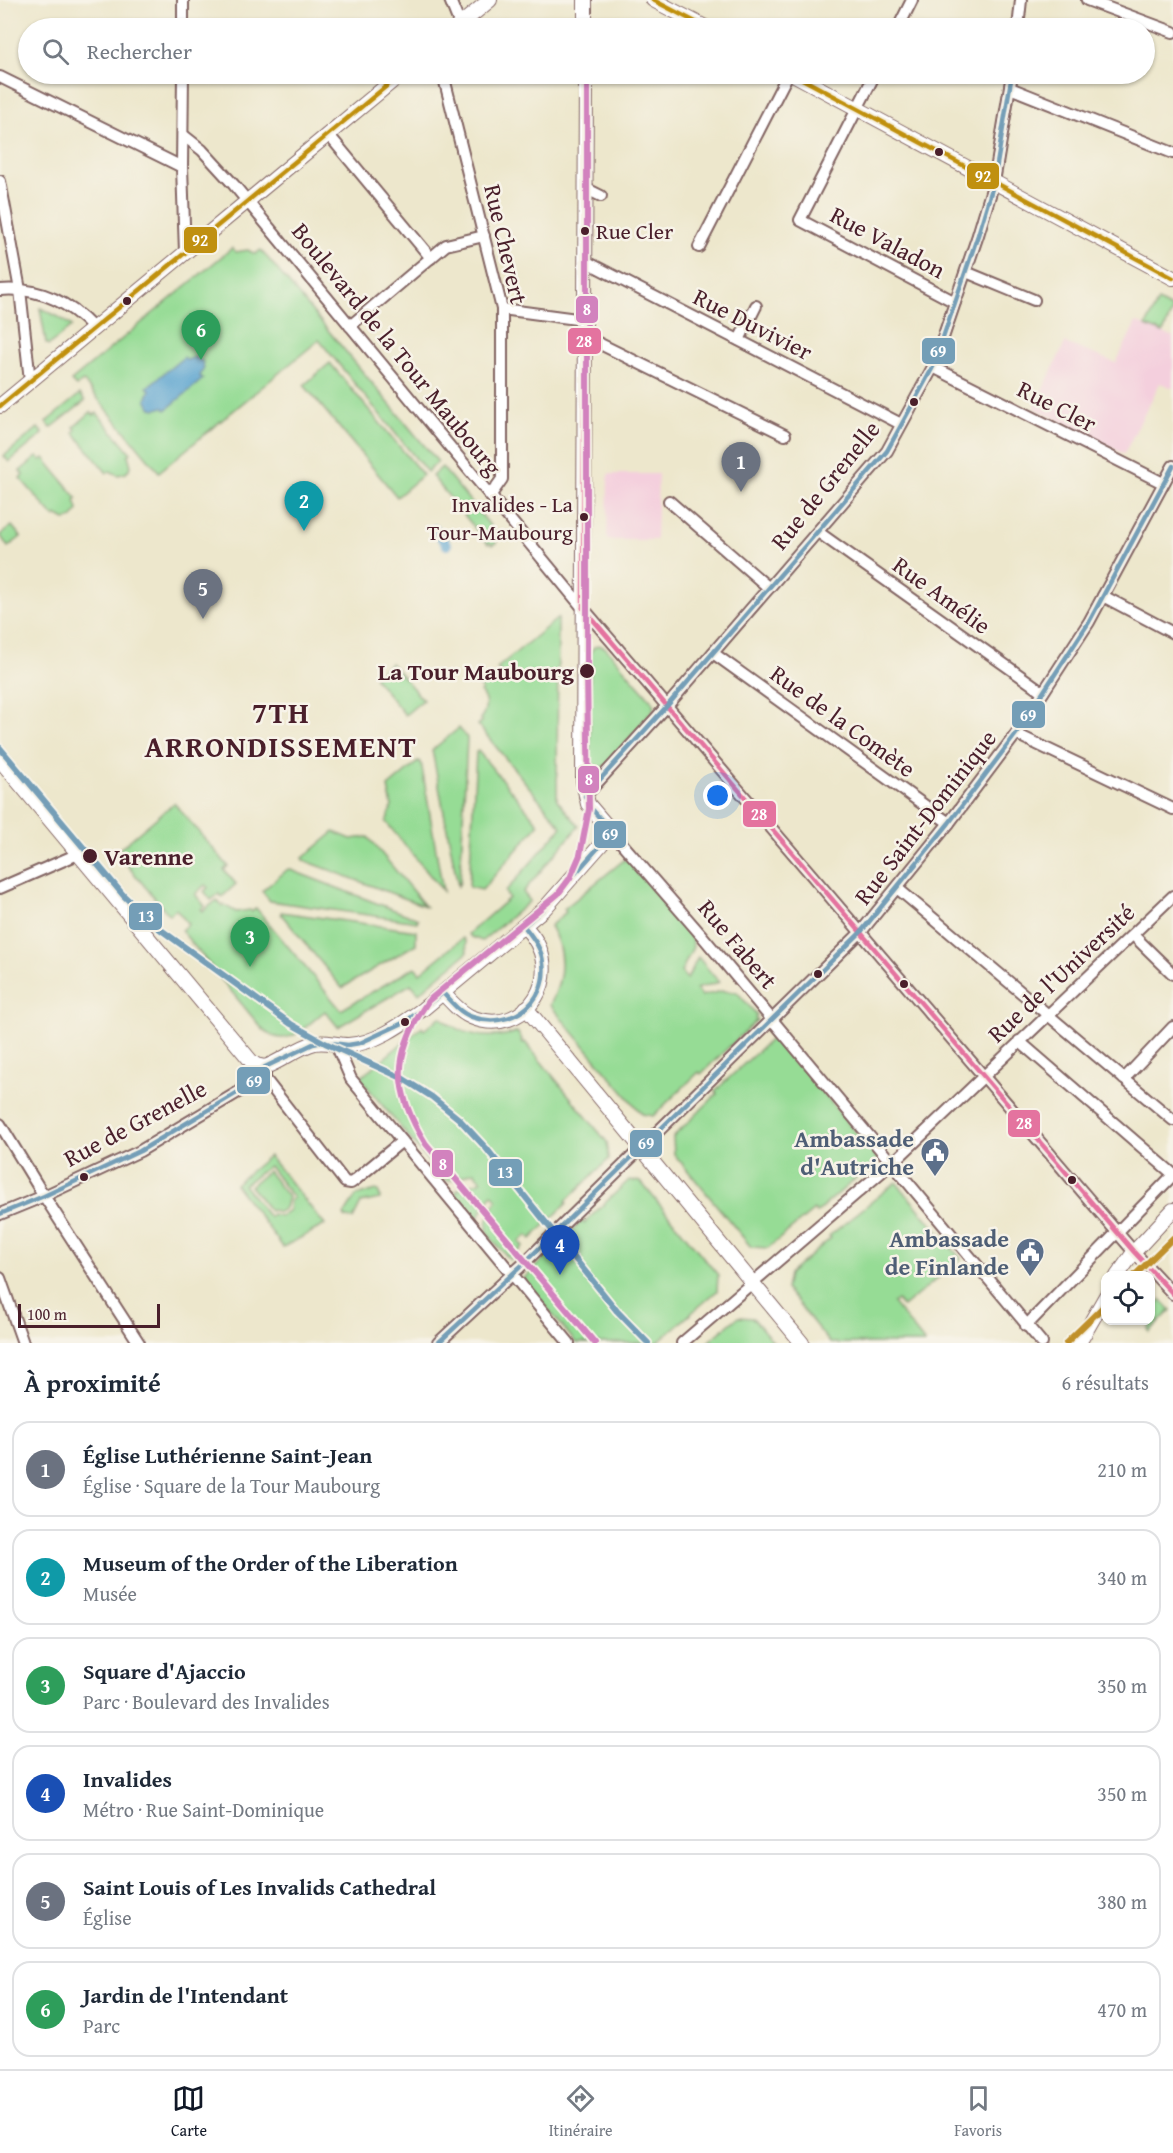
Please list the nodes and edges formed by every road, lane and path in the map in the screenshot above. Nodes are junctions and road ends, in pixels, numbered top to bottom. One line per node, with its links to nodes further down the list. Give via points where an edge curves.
1 (183, 0): 9 (street)
2 (450, 0): 10 (street)
3 (490, 0): 11 (main road)
4 (585, 0): 12 (main road)
5 (653, 0): 13 (main road)
6 (912, 0): 14 (street)
7 (1021, 0): 15 (street)
8 (1087, 0): 16 (street)
9 (183, 18)
10 (455, 18)
11 (469, 18)
12 (585, 18)
13 (688, 18)
14 (903, 18)
15 (1019, 18)
16 (1135, 18)
17 (1155, 25): 18 (street)
18 (1173, 32)
19 (0, 77): 33 (street)
20 (183, 84): 31 (street)
21 (389, 84): 30 (main road)
22 (446, 84): 39 (street, Rue Chevert)
23 (586, 84): 36 (main road)
24 (783, 84): 40 (street)
25 (812, 84): 29 (main road)
26 (869, 84): 29 (street)
27 (1011, 84): 28 (street, Rue de Grenelle)
28 (1010, 88): 32 (street); 35 (street, Rue de Grenelle)
29 (857, 108): 35 (main road); 49 (street, Rue Valadon, via 800,220)
30 (328, 134): 38 (main road); 42 (street)
31 (183, 135): 33 (street); 38 (street, Boulevard de la Tour Maubourg, via 202,150)
32 (1173, 153)
33 (182, 167): 41 (street)
34 (0, 181): 47 (street)
35 (994, 182): 44 (street, Rue de Grenelle); 45 (main road)
36 (585, 188): 37 (street); 43 (main road)
37 (601, 196)
38 (247, 201): 41 (main road); 53 (street, Boulevard de la Tour Maubourg)
39 (484, 236): 42 (street, via 446,245); 51 (street, Rue Chevert)
40 (699, 247)
41 (185, 252): 54 (main road)
42 (431, 258): 53 (street)
43 (585, 261): 52 (main road); 56 (street, Rue Duvivier)
44 (966, 272): 48 (street); 49 (street, Rue de Grenelle)
45 (1173, 278)
46 (0, 290): 47 (street)
47 (20, 290): 54 (street, via 60,301); 58 (street)
48 (1034, 300)
49 (955, 302): 57 (street, Rue de Grenelle)
50 (756, 306): 56 (street)
51 (502, 309): 52 (street); 64 (street, Rue Chevert, via 502,479)
52 (584, 320): 55 (main road)
53 (350, 326): 64 (street, Boulevard de la Tour Maubourg)
54 (93, 328): 58 (main road)
55 (584, 336): 61 (street); 69 (main road)
56 (739, 340): 60 (street, Rue Duvivier)
57 (933, 367): 60 (street, Rue de Grenelle); 63 (street, Rue Cler)
58 (30, 381): 59 (main road)
59 (0, 406)
60 (901, 424): 66 (street, Rue de Grenelle, via 887,451)
61 (785, 435)
62 (1173, 466): 63 (street, Rue Saint-Dominique)
63 (1167, 481): 68 (street, Rue Saint-Dominique)
64 (490, 496): 69 (street, Boulevard de la Tour Maubourg)
65 (669, 501): 67 (street)
66 (818, 532): 67 (street, Rue de Grenelle); 72 (street, Rue Amélie)
67 (769, 588): 71 (street, Rue de Grenelle)
68 (1103, 596): 70 (street); 72 (street, Rue Saint-Dominique)
69 (583, 608): 73 (street, Boulevard de la Tour Maubourg); 76 (main road)
70 (1173, 633)
71 (713, 652): 73 (street, Rue de Grenelle); 78 (street, Rue de la Comète)
72 (1043, 692): 74 (street, Rue Saint-Dominique)
73 (667, 706): 76 (street, Rue de Grenelle); 85 (street, Boulevard de la Tour Maubourg)
74 (1016, 734): 77 (street); 78 (street, Rue Saint-Dominique)
75 (0, 760): 80 (main road)
76 (585, 796): 79 (main road, Rue Fabert)
77 (1173, 808)
78 (949, 824): 82 (street, Rue Saint-Dominique)
79 (612, 832): 84 (main road, via 545,908); 91 (street, Rue Fabert)
80 (78, 854): 81 (street); 95 (main road, via 251,1061)
81 (0, 888)
82 (897, 888): 85 (street, Rue Saint-Dominique); 90 (street)
83 (1173, 896): 86 (street, Rue de l'Université)
84 (524, 926): 88 (main road, Rue de Grenelle); 89 (main road, via 539,945 544,968 539,992)
85 (861, 933): 91 (street, Rue Saint-Dominique); 96 (street, Boulevard de la Tour Maubourg)
86 (1133, 935): 87 (street); 90 (street, Rue de l'Université)
87 (1173, 974)
88 (443, 993): 89 (main road, via 460,1011 481,1020 505,1019); 94 (main road, Rue de Grenelle, via 383,1034 360,1043)
89 (526, 1008): 101 (main road)
90 (1047, 1015): 93 (street, Rue de l'Université); 97 (street)
91 (772, 1020): 101 (street, Rue Saint-Dominique); 102 (street, Rue Fabert)
92 (1173, 1028): 97 (street)
93 (1019, 1041): 96 (street, Rue de l'Université); 103 (street)
94 (336, 1044): 95 (main road, Rue de Grenelle, via 313,1044); 100 (street, via 351,1079)
95 (265, 1067): 100 (street, via 269,1084 345,1182 351,1183); 104 (street, Rue de Grenelle, via 250,1085 150,1145)
96 (984, 1076): 102 (street, Rue de l'Université); 107 (street, Boulevard de la Tour Maubourg)
97 (1124, 1079): 98 (street)
98 (1173, 1120)
99 (0, 1124): 104 (street)
100 (402, 1141): 110 (street)
101 (641, 1148): 110 (street, Rue Saint-Dominique); 112 (main road)
102 (892, 1164): 112 (street, Rue de l'Université); 115 (street, Rue Fabert)
103 (1173, 1175): 107 (street)
104 (44, 1196): 106 (street, Rue de Grenelle); 117 (street)
105 (1173, 1210): 108 (main road)
106 (0, 1214)
107 (1118, 1232): 108 (street, Boulevard de la Tour Maubourg); 115 (street)
108 (1134, 1252): 109 (main road); 113 (street, Boulevard de la Tour Maubourg)
109 (1120, 1271)
110 (513, 1275): 118 (street, Rue Saint-Dominique); 119 (street)
111 (0, 1278): 116 (street)
112 (753, 1283): 120 (street, Rue de l'Université); 121 (main road)
113 (1171, 1292)
114 (1101, 1305): 123 (main road)
115 (1026, 1326): 122 (street, Rue Fabert)
116 (23, 1343)
117 (140, 1343)
118 (438, 1343)
119 (568, 1343)
120 (682, 1343)
121 (802, 1343)
122 (1042, 1343)
123 (1079, 1343)

